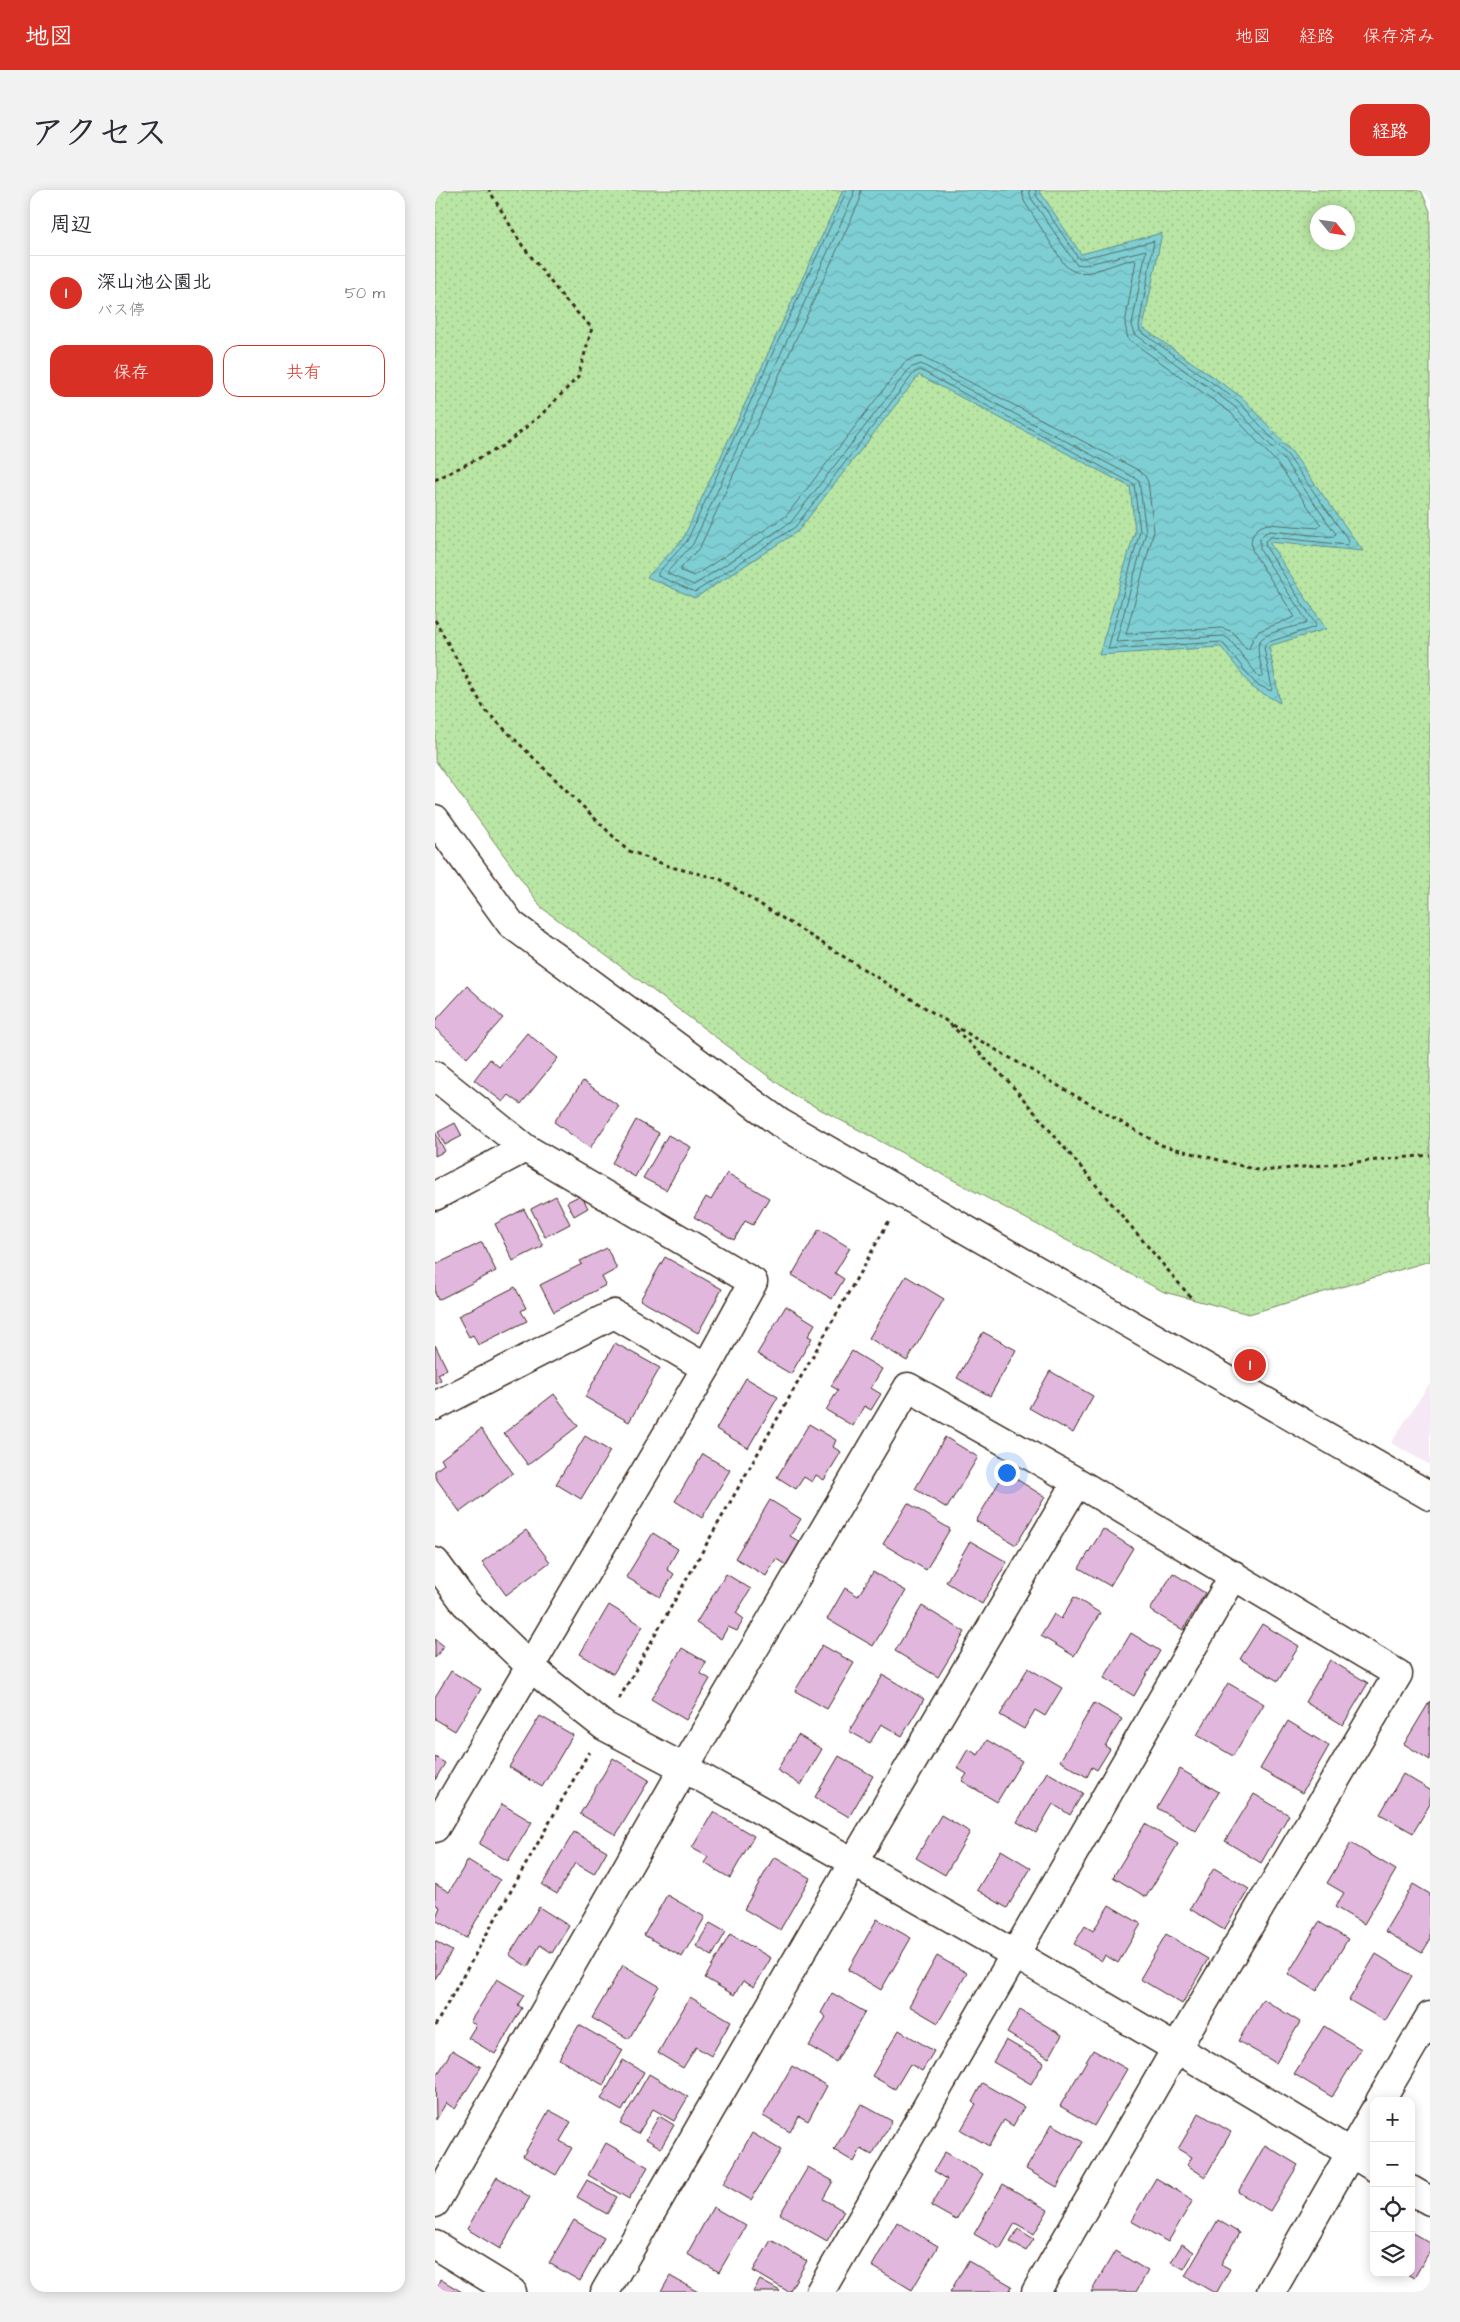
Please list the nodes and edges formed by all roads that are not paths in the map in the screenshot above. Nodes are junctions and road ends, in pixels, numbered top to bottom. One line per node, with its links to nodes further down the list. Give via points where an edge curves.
1 (435, 819): 8 (street, via 511,924 780,1123)
2 (435, 1076): 3 (street)
3 (525, 1148): 4 (street); 5 (street, via 753,1282)
4 (435, 1196)
5 (707, 1368): 6 (street, via 614,1314); 11 (street)
6 (435, 1406)
7 (1077, 1482): 10 (street); 12 (street, via 908,1387); 14 (street)
8 (1430, 1496)
9 (435, 1562): 11 (street, via 465,1603)
10 (1234, 1575): 15 (street); 17 (street, via 1398,1674)
11 (529, 1666): 12 (street, via 604,1726); 13 (street)
12 (684, 1768): 14 (street); 24 (street)
13 (435, 1828)
14 (854, 1861): 15 (street); 27 (street)
15 (1015, 1955): 17 (street); 28 (street)
16 (1430, 2016): 18 (street)
17 (1176, 2048): 20 (street); 29 (street)
18 (1382, 2097)
19 (1370, 2119): 20 (street)
20 (1350, 2153): 21 (street); 30 (street)
21 (1370, 2165)
22 (1415, 2192): 23 (street)
23 (1430, 2201)
24 (435, 2203)
25 (435, 2245): 26 (street)
26 (512, 2292)
27 (605, 2292)
28 (820, 2292)
29 (1036, 2292)
30 (1271, 2292)

